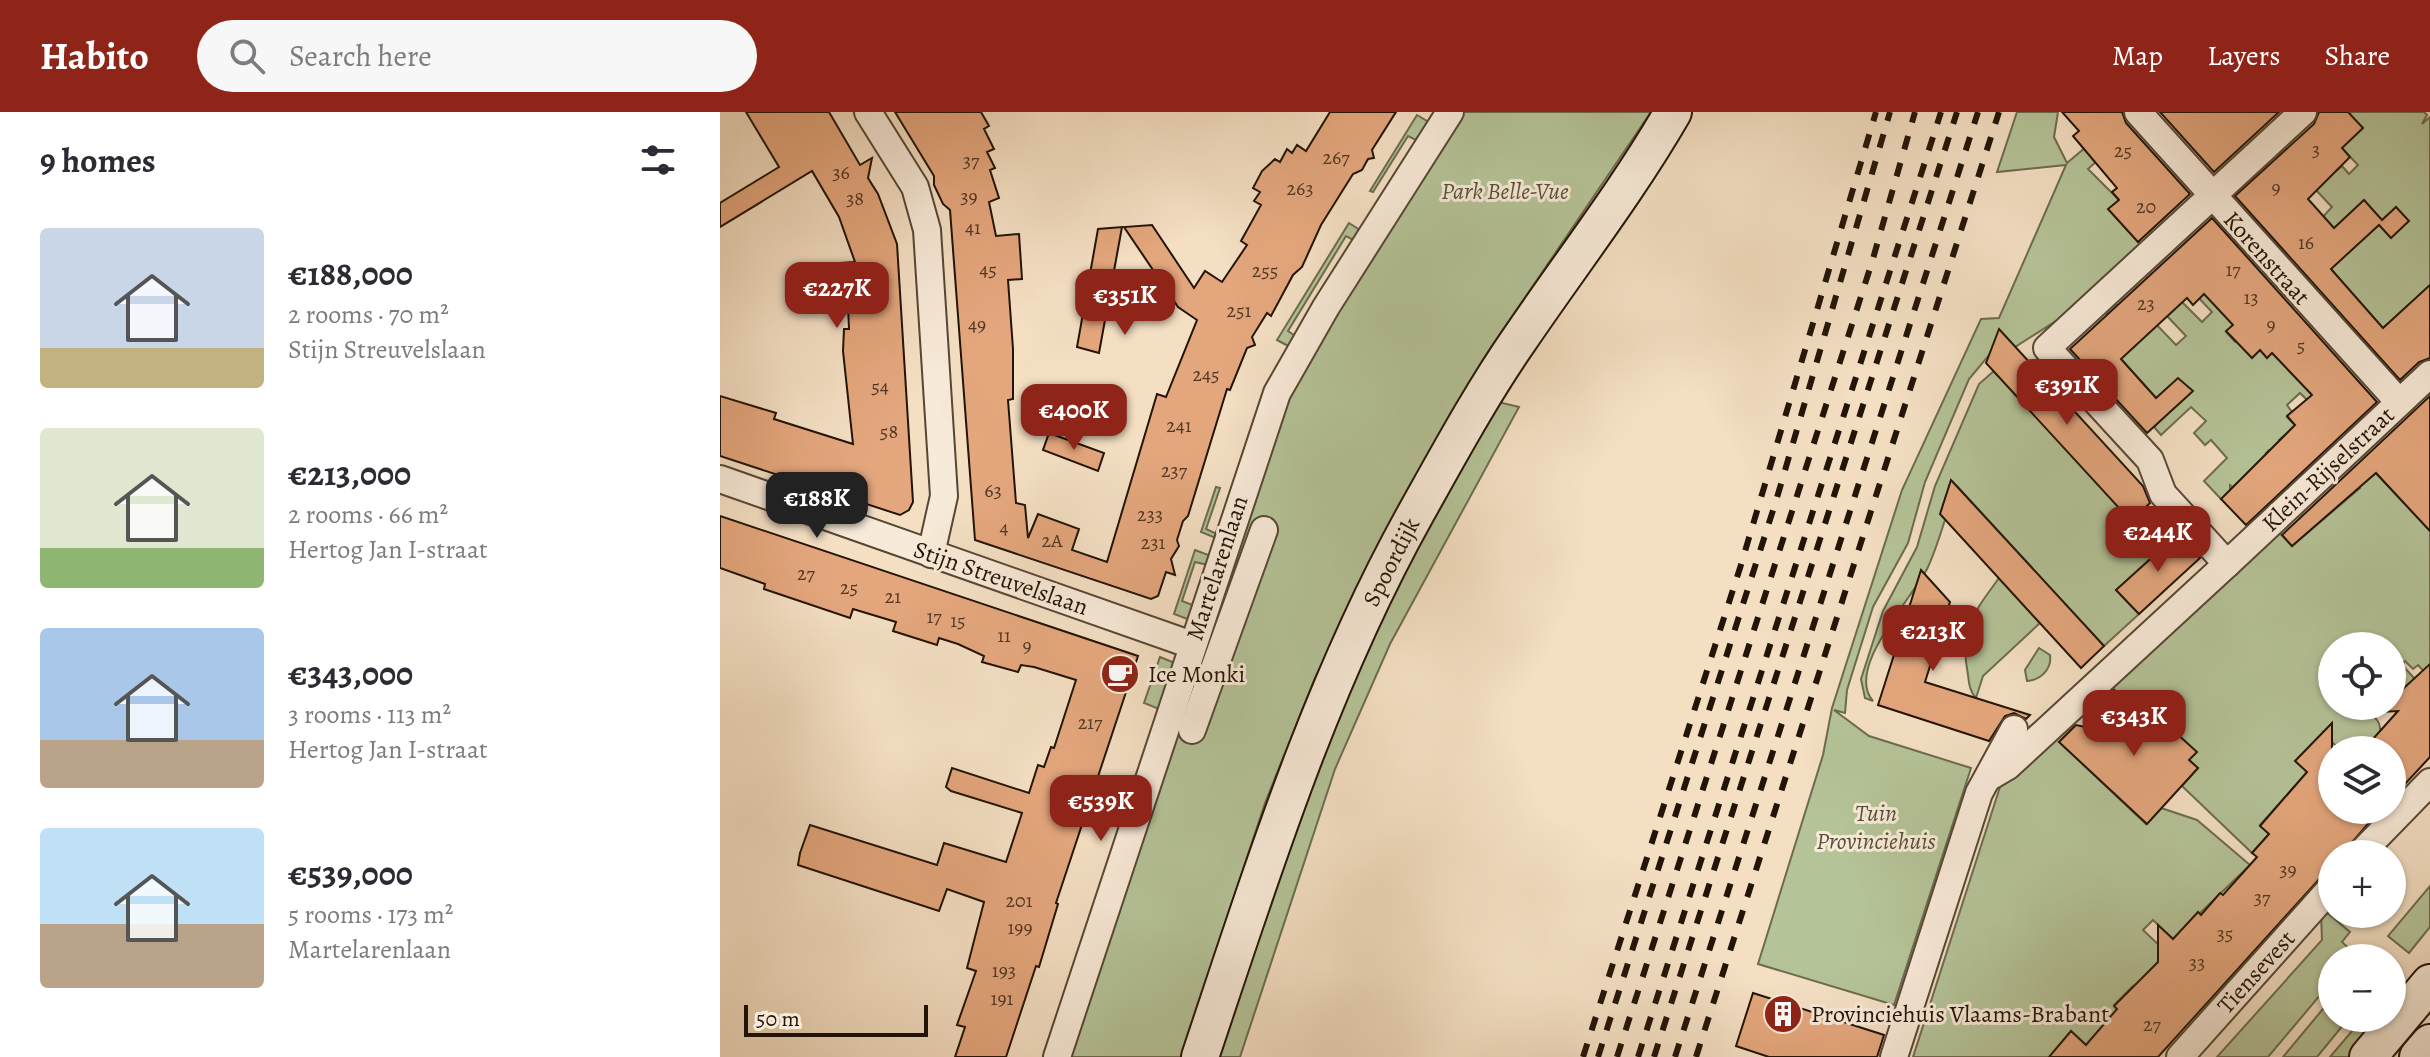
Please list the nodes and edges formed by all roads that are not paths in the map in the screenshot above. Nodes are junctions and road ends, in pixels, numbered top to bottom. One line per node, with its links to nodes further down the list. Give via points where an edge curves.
1 (868, 112): 11 (street, via 915,187 927,230 944,486)
2 (1450, 112): 13 (street, Martelarenlaan, via 1286,374 1262,431)
3 (1673, 112): 23 (street, Spoordijk, via 1518,340 1382,578 1308,743)
4 (2138, 112): 6 (street, Korenstraat)
5 (2303, 112): 6 (street)
6 (2212, 197): 8 (street, Korenstraat); 12 (street, via 2047,348 2150,460 2163,494)
7 (2430, 374): 8 (street, Klein-Rijselstraat)
8 (2399, 402): 12 (street, Klein-Rijselstraat)
9 (720, 479): 11 (street, Stijn Streuvelslaan)
10 (1264, 530): 13 (street)
11 (931, 554): 13 (street, Stijn Streuvelslaan)
12 (2227, 564): 16 (street, Klein-Rijselstraat)
13 (1204, 649): 15 (street); 22 (street, Martelarenlaan)
14 (2021, 717): 16 (street)
15 (1192, 730)
16 (1991, 776): 24 (street, via 1979,793)
17 (2430, 782): 18 (street)
18 (2374, 840)
19 (2318, 903): 25 (street, Tiensevest)
20 (2430, 983): 26 (street)
21 (2430, 1043): 27 (street)
22 (1057, 1057)
23 (1200, 1057)
24 (1894, 1057)
25 (2180, 1057)
26 (2368, 1057)
27 (2418, 1057)

